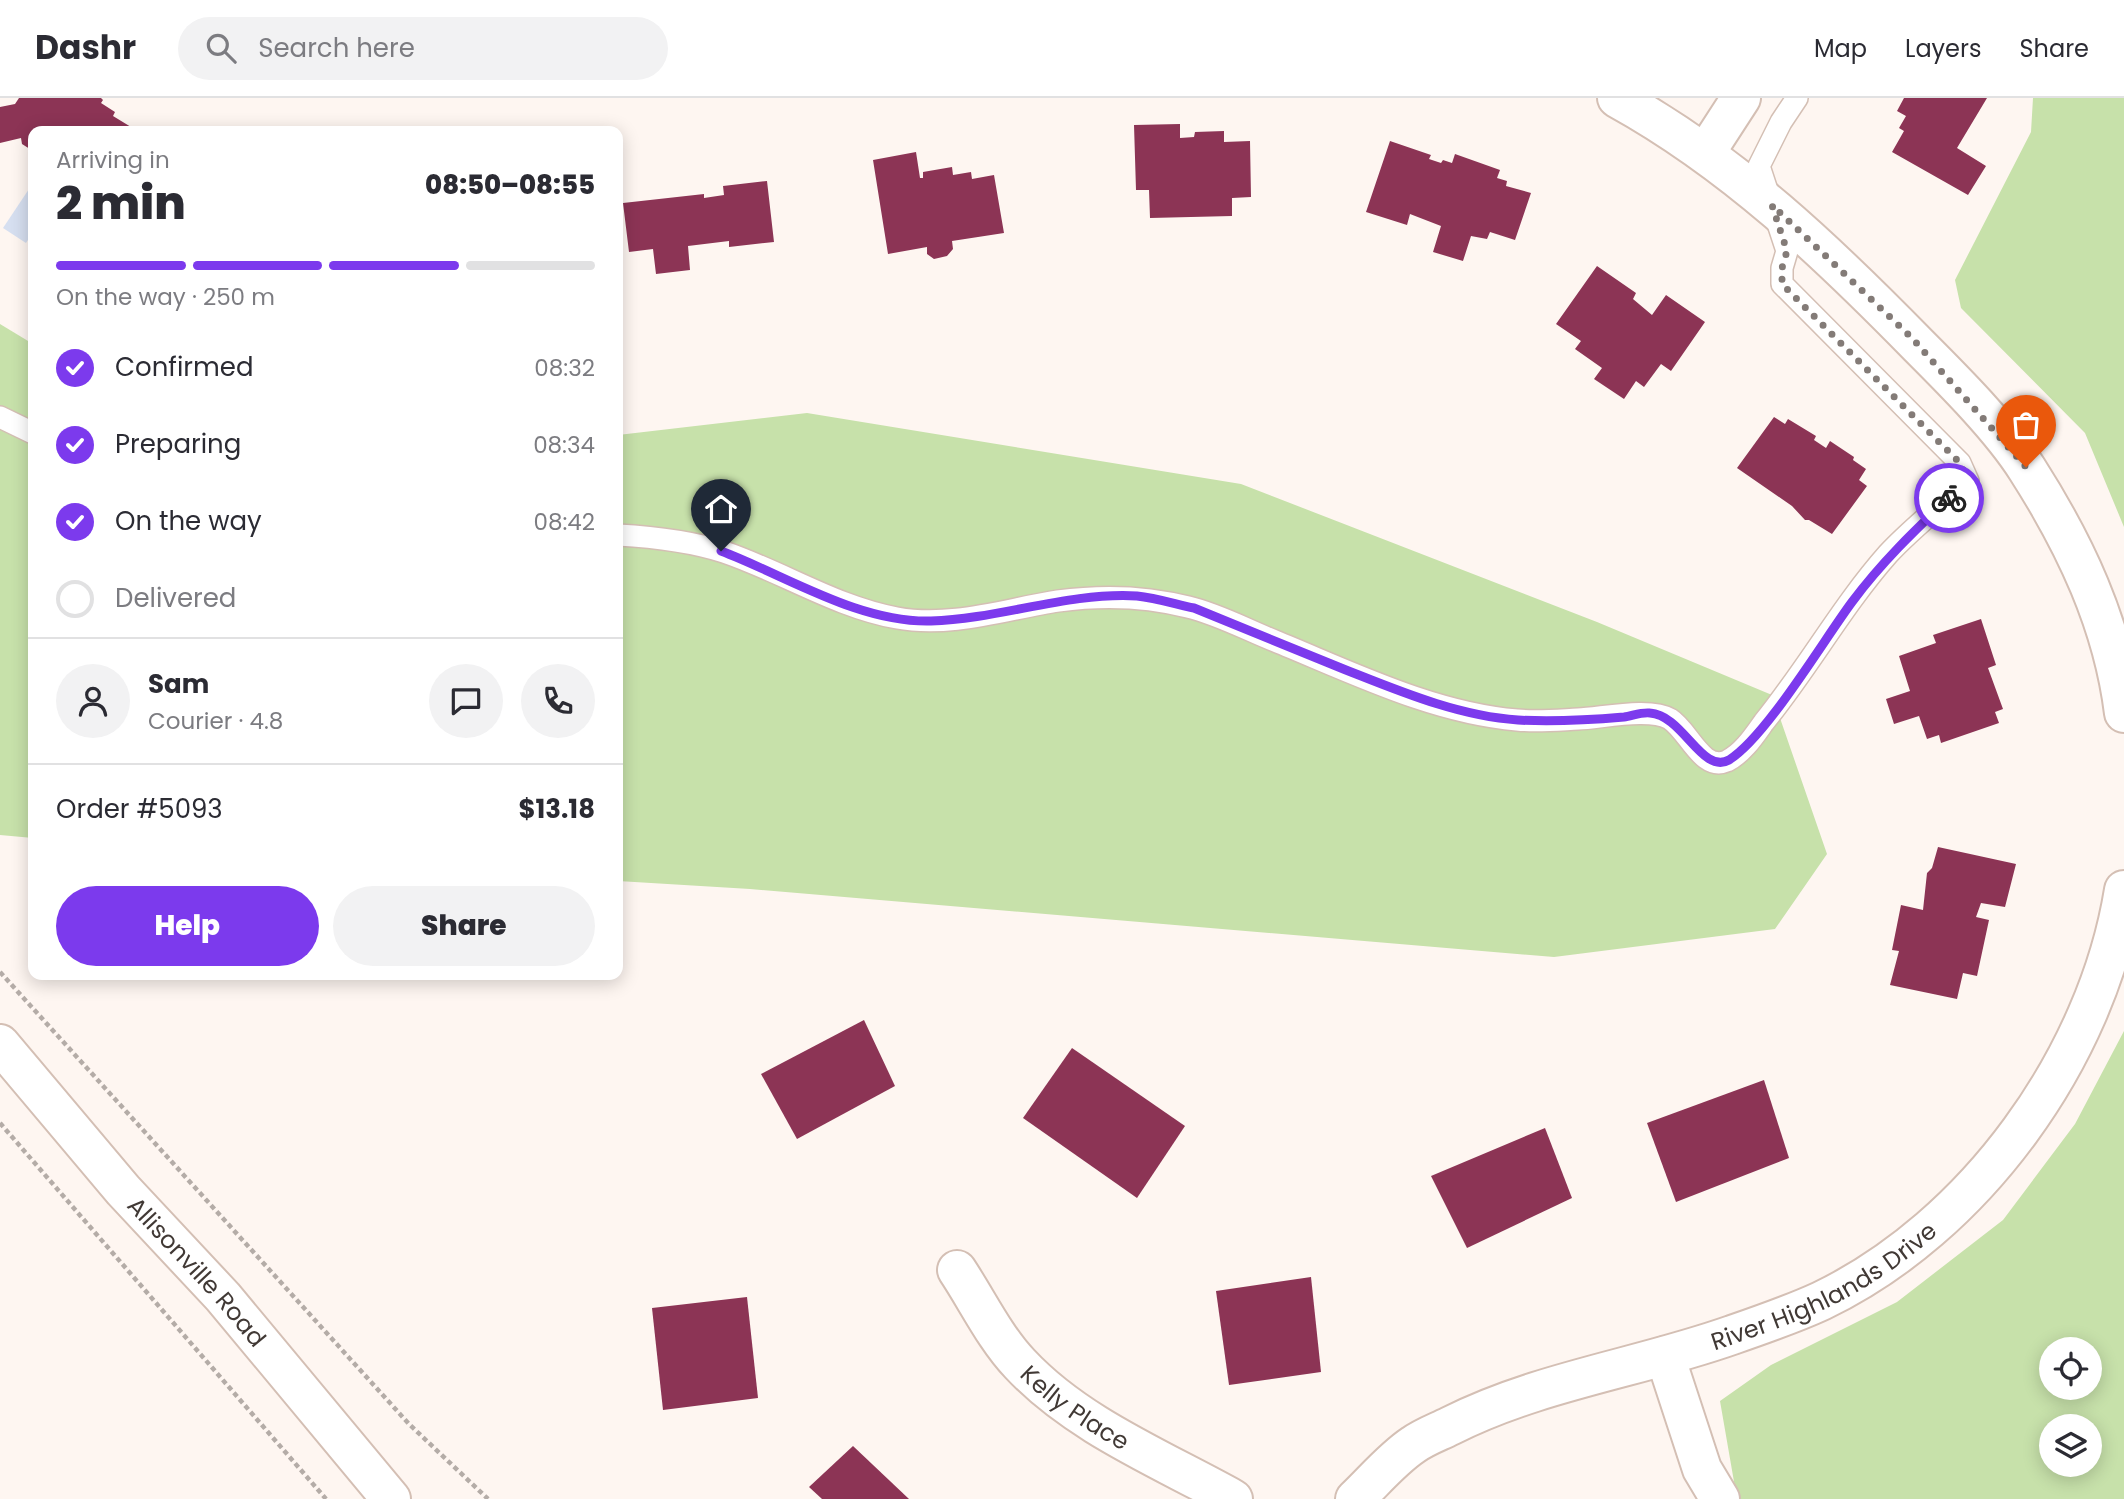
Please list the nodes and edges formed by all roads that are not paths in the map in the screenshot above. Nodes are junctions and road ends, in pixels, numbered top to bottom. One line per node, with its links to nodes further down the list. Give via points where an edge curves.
1 (1617, 98): 4 (street)
2 (1741, 98): 4 (street)
3 (1797, 98): 5 (lane, via 1759,166)
4 (1706, 152): 5 (street)
5 (1772, 205): 8 (lane, via 1787,251 1782,284 1960,463 1968,481 1889,554 1784,698 1741,751 1726,762 1706,761 1679,727 1661,715 1517,720 1451,707 1194,608 1158,600 1136,596 1060,601 931,621 898,618 834,598 721,551); 9 (street, via 1935,362 2026,467 2073,547 2091,588 2109,638)
6 (0, 416): 7 (lane)
7 (28, 430)
8 (623, 535)
9 (2124, 713)
10 (2124, 890): 13 (street, River Highlands Drive, via 2098,983 2058,1076 1977,1185 1900,1251 1821,1300)
11 (0, 1044): 14 (street, Allisonville Road, via 123,1190 223,1297)
12 (957, 1270): 15 (street, Kelly Place, via 1019,1363 1048,1389 1129,1443)
13 (1665, 1356): 16 (street, River Highlands Drive, via 1485,1408 1412,1445); 17 (street, via 1702,1469)
14 (377, 1493)
15 (1233, 1499)
16 (1355, 1499)
17 (1720, 1499)

